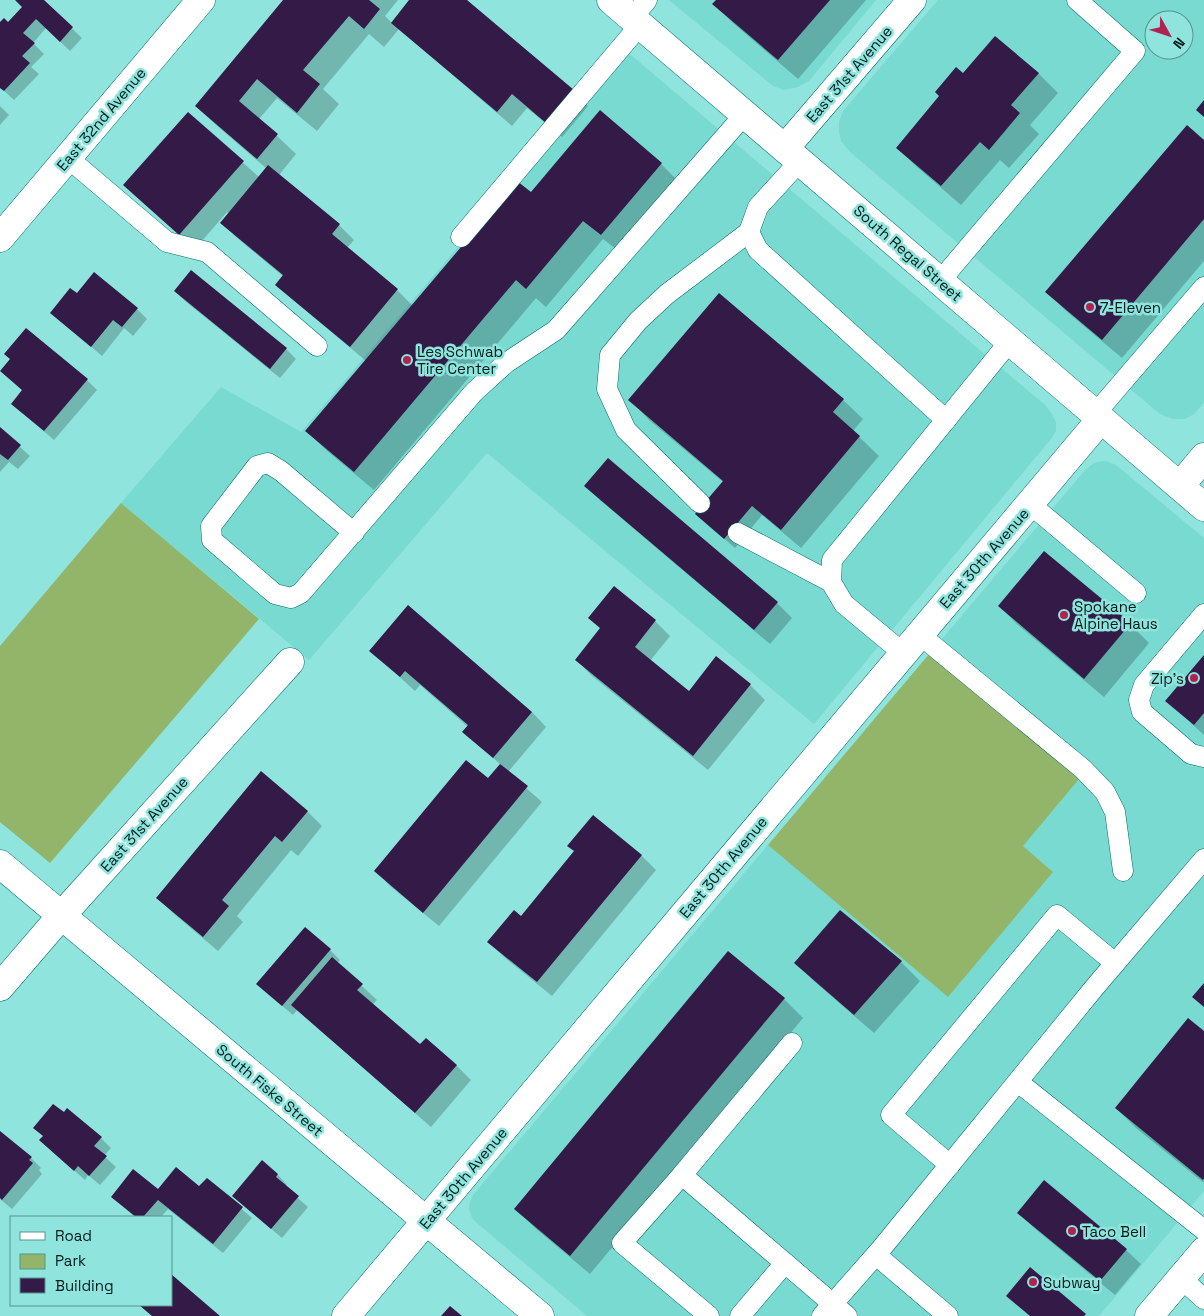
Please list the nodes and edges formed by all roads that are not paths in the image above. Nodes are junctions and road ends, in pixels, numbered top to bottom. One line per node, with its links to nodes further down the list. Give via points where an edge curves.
1 (201, 0): 8 (street, East 32nd Avenue)
2 (611, 0): 5 (street, South Regal Street)
3 (912, 0): 7 (street, East 31st Avenue)
4 (1077, 0): 12 (lane, via 1135,51)
5 (640, 14): 6 (street, South Regal Street); 11 (lane)
6 (745, 114): 7 (street, South Regal Street); 23 (lane, via 556,330 506,363 474,392)
7 (793, 154): 9 (lane, via 758,207); 12 (street, South Regal Street)
8 (68, 158): 10 (street, East 32nd Avenue); 15 (lane, via 167,242 207,252)
9 (749, 232): 17 (lane, via 758,250); 20 (lane, via 667,294 638,321 610,355 607,389 626,430)
10 (0, 238)
11 (462, 238)
12 (940, 281): 14 (street, South Regal Street)
13 (1204, 287): 16 (lane)
14 (1010, 341): 16 (street, South Regal Street); 17 (lane)
15 (317, 346)
16 (1098, 416): 19 (street, South Regal Street); 21 (street, East 30th Avenue)
17 (946, 420): 25 (lane, via 832,560)
18 (1204, 458): 19 (street)
19 (1180, 486): 22 (street, South Regal Street)
20 (700, 503)
21 (1030, 504): 26 (lane); 28 (street, East 30th Avenue)
22 (1204, 507)
23 (354, 533): 23 (lane, via 301,593 291,598 275,594 212,540 211,526 257,466 268,463)
24 (738, 533): 25 (lane)
25 (831, 582): 28 (lane, via 844,604)
26 (1136, 593)
27 (1204, 614): 30 (lane, via 1144,685 1139,700 1142,712 1191,754)
28 (911, 644): 33 (lane, via 1083,769 1105,792 1115,812); 41 (street, East 30th Avenue)
29 (290, 662): 34 (street, East 31st Avenue)
30 (1204, 758)
31 (1204, 859): 35 (lane)
32 (0, 864): 34 (street, South Fiske Street)
33 (1123, 872)
34 (61, 916): 36 (street, East 31st Avenue); 41 (street, South Fiske Street)
35 (1115, 963): 38 (lane); 39 (lane, via 1057,915 891,1115)
36 (0, 987)
37 (792, 1043): 40 (lane)
38 (1018, 1082): 39 (lane); 42 (lane)
39 (950, 1165): 44 (lane)
40 (682, 1175): 45 (lane); 51 (lane, via 622,1242)
41 (427, 1221): 49 (street, East 30th Avenue); 50 (street, South Fiske Street)
42 (1204, 1230)
43 (1204, 1251): 46 (street)
44 (876, 1255): 48 (lane); 53 (lane)
45 (785, 1263): 48 (lane); 52 (lane)
46 (1181, 1278): 47 (lane); 54 (street)
47 (1204, 1298)
48 (834, 1312)
49 (346, 1316)
50 (540, 1316)
51 (710, 1316)
52 (740, 1316)
53 (948, 1316)
54 (1149, 1316)

